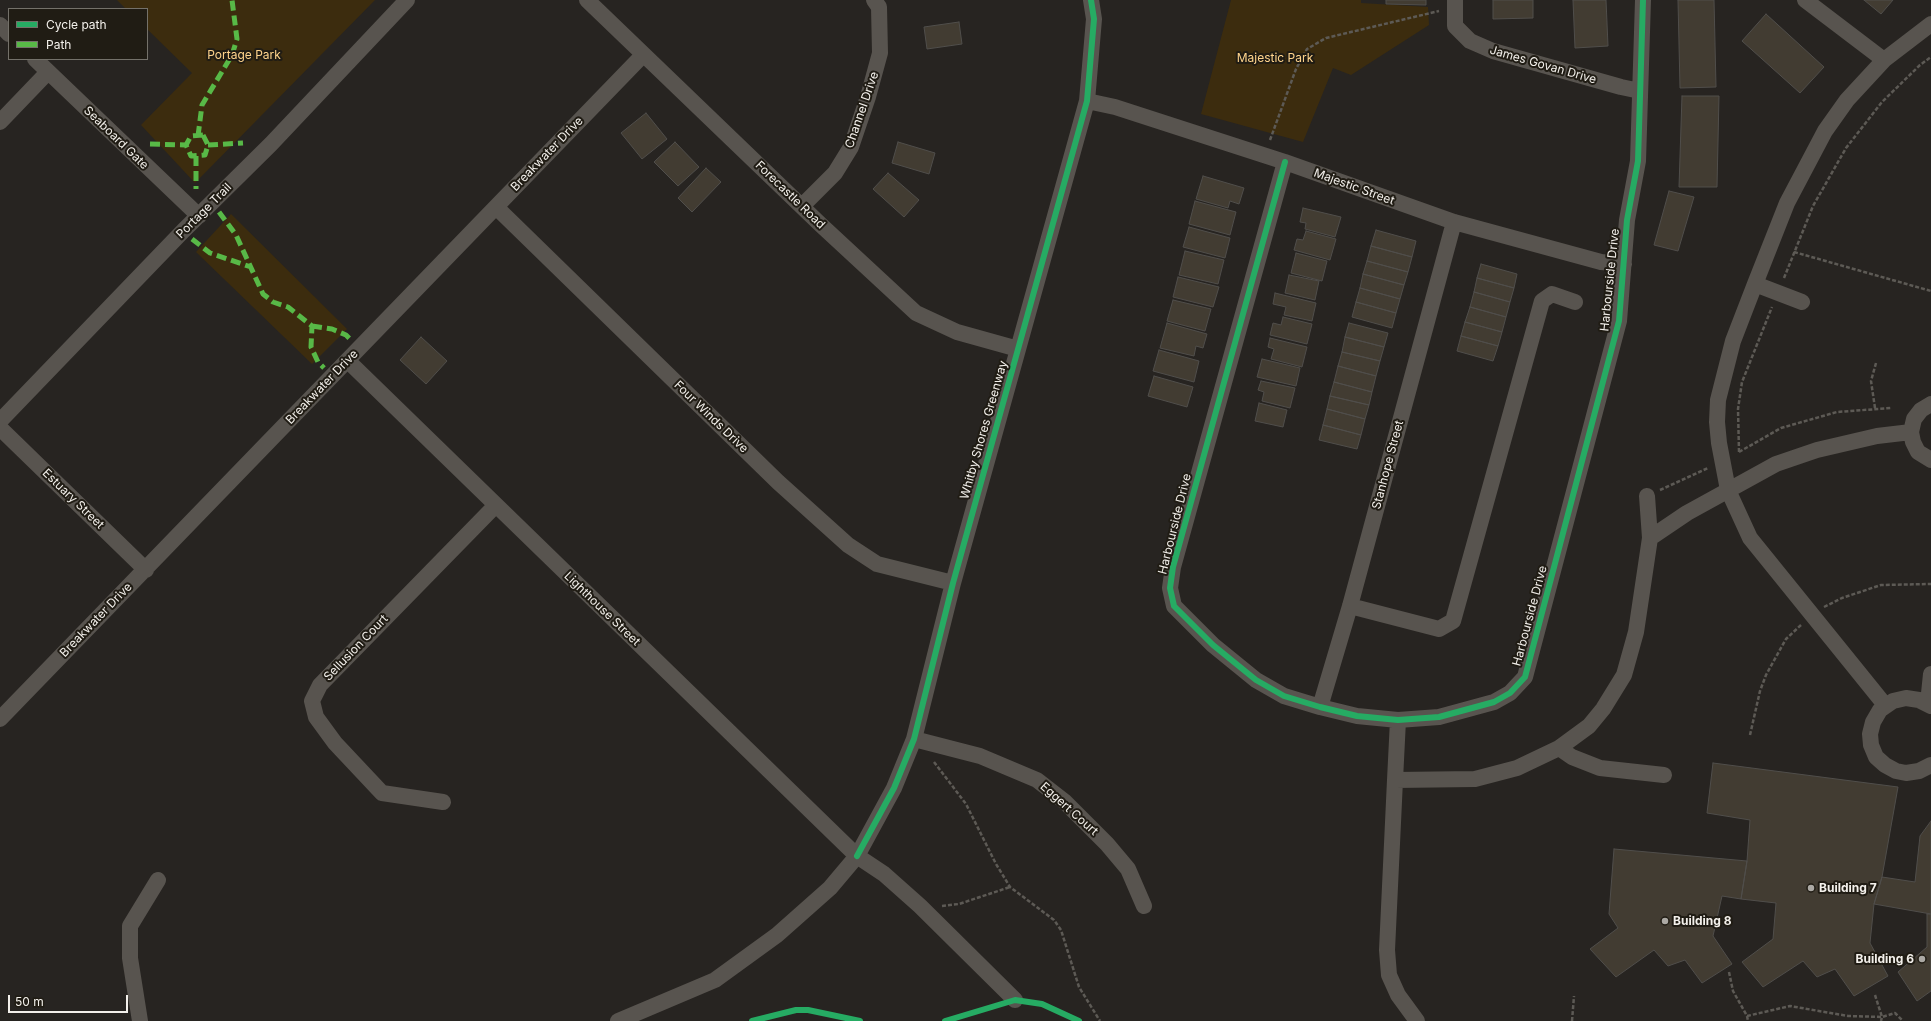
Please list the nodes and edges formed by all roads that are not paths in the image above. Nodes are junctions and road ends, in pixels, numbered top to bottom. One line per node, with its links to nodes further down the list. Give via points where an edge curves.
1 (407, 0): 21 (street, Portage Trail, via 271,144)
2 (587, 0): 11 (street, Forecastle Road)
3 (874, 0): 19 (street, Channel Drive, via 879,7 880,53 851,147 835,173)
4 (1091, 0): 16 (street, Whitby Shores Greenway, via 1094,19)
5 (1643, 0): 15 (street, Harbourside Drive)
6 (1805, 0): 13 (street)
7 (1455, 3): 15 (street, James Govan Drive, via 1455,26 1470,41 1493,51)
8 (1931, 24): 13 (street)
9 (0, 25): 10 (street)
10 (8, 33)
11 (643, 55): 19 (street, Forecastle Road); 20 (street, Breakwater Drive)
12 (36, 60): 14 (street, Seaboard Gate)
13 (1884, 60): 24 (street, via 1847,100 1825,131 1787,203)
14 (48, 72): 17 (street); 21 (street, Seaboard Gate)
15 (1640, 91): 23 (street, Harbourside Drive, via 1638,161 1627,220)
16 (1087, 101): 18 (street, Majestic Street, via 1115,106); 27 (street, Whitby Shores Greenway)
17 (0, 122)
18 (1285, 162): 22 (street, Majestic Street); 44 (street, Harbourside Drive, via 1173,567 1170,588 1174,606 1213,645 1256,680 1284,696)
19 (802, 206): 27 (street, Forecastle Road, via 916,313 956,332)
20 (496, 208): 28 (street, Breakwater Drive); 39 (street, Four Winds Drive, via 778,482 848,545 877,564)
21 (198, 216): 30 (street, Portage Trail)
22 (1454, 222): 23 (street, Majestic Street, via 1601,262); 40 (street, Stanhope Street)
23 (1624, 264): 46 (street, Harbourside Drive, via 1619,321 1525,677 1510,693 1494,702 1439,717)
24 (1755, 284): 26 (street); 34 (street, via 1733,341 1718,400 1717,422)
25 (1574, 302): 40 (street, via 1552,294 1542,301 1453,621 1439,629)
26 (1802, 302)
27 (1018, 349): 39 (street, Whitby Shores Greenway)
28 (348, 361): 36 (street, Lighthouse Street); 38 (street, Breakwater Drive)
29 (1931, 404): 32 (street, via 1921,410 1914,419)
30 (0, 421)
31 (0, 428): 38 (street, Estuary Street)
32 (1911, 432): 33 (street, via 1918,452); 34 (street, via 1877,436 1817,450 1776,464)
33 (1931, 460)
34 (1728, 490): 37 (street); 42 (street, via 1750,538)
35 (1647, 496): 37 (street)
36 (496, 505): 52 (street, Sellusion Court, via 320,685 312,701 316,717 335,743 382,793); 53 (street, Lighthouse Street)
37 (1650, 538): 48 (street, via 1636,632 1624,675 1589,726)
38 (146, 570): 45 (street, Breakwater Drive)
39 (953, 583): 47 (street, Whitby Shores Greenway)
40 (1350, 606): 44 (street, Stanhope Street)
41 (1931, 674): 43 (street)
42 (1885, 705): 43 (street, via 1906,698); 49 (street, via 1873,722 1870,734 1876,757 1896,771 1906,773 1919,771)
43 (1930, 705)
44 (1320, 707): 46 (street, Harbourside Drive, via 1357,716)
45 (0, 719)
46 (1398, 720): 51 (street)
47 (914, 739): 53 (street, Whitby Shores Greenway, via 894,788); 55 (street, Eggert Court, via 980,756 1037,780 1064,801 1108,844 1128,869)
48 (1558, 748): 50 (street, via 1572,757 1600,768); 51 (street, via 1517,768 1475,779)
49 (1931, 765)
50 (1664, 776)
51 (1395, 780): 59 (street, via 1387,950 1389,975 1398,995)
52 (443, 802)
53 (857, 856): 56 (street, Lighthouse Street, via 884,874 920,906); 58 (street, Whitby Shores Greenway, via 830,888 777,935 715,980)
54 (158, 880): 57 (street, via 130,926 130,958)
55 (1144, 906)
56 (1015, 1000)
57 (140, 1021)
58 (618, 1021)
59 (1417, 1021)

